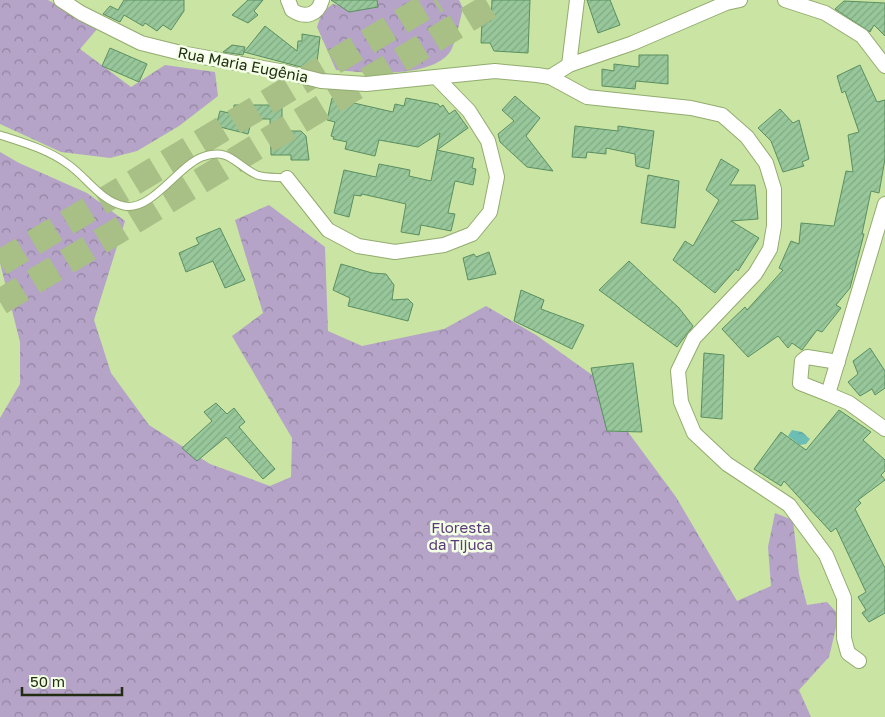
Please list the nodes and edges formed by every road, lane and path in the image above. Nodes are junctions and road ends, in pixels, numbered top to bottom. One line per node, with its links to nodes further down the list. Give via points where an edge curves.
1 (61, 0): 9 (street, Rua Maria Eugênia, via 118,34 181,53 340,84)
2 (288, 0): 3 (street, via 292,10 307,15 320,8)
3 (322, 0)
4 (577, 0): 7 (street)
5 (740, 0): 7 (street)
6 (785, 0): 8 (street, via 825,13 862,36)
7 (569, 65): 10 (street)
8 (885, 66)
9 (436, 77): 10 (street, Rua Maria Eugênia, via 495,72); 12 (street, via 469,111 488,141 497,177 490,212 472,234 444,246 395,252 358,246 328,230)
10 (550, 77): 17 (street, via 587,97 682,107 722,115 747,137 766,163 774,190 770,250 755,274 694,338 678,371 681,402 694,433 726,464 789,505 826,555 844,598 844,638 848,653)
11 (0, 136): 12 (lane, via 49,152 103,196 124,207 141,204 201,157 221,153 238,160 257,175)
12 (287, 178)
13 (885, 204): 14 (street)
14 (838, 362): 15 (street); 15 (street, via 807,357 802,361 800,383)
15 (828, 394): 16 (street, via 850,403)
16 (885, 429)
17 (859, 661)

